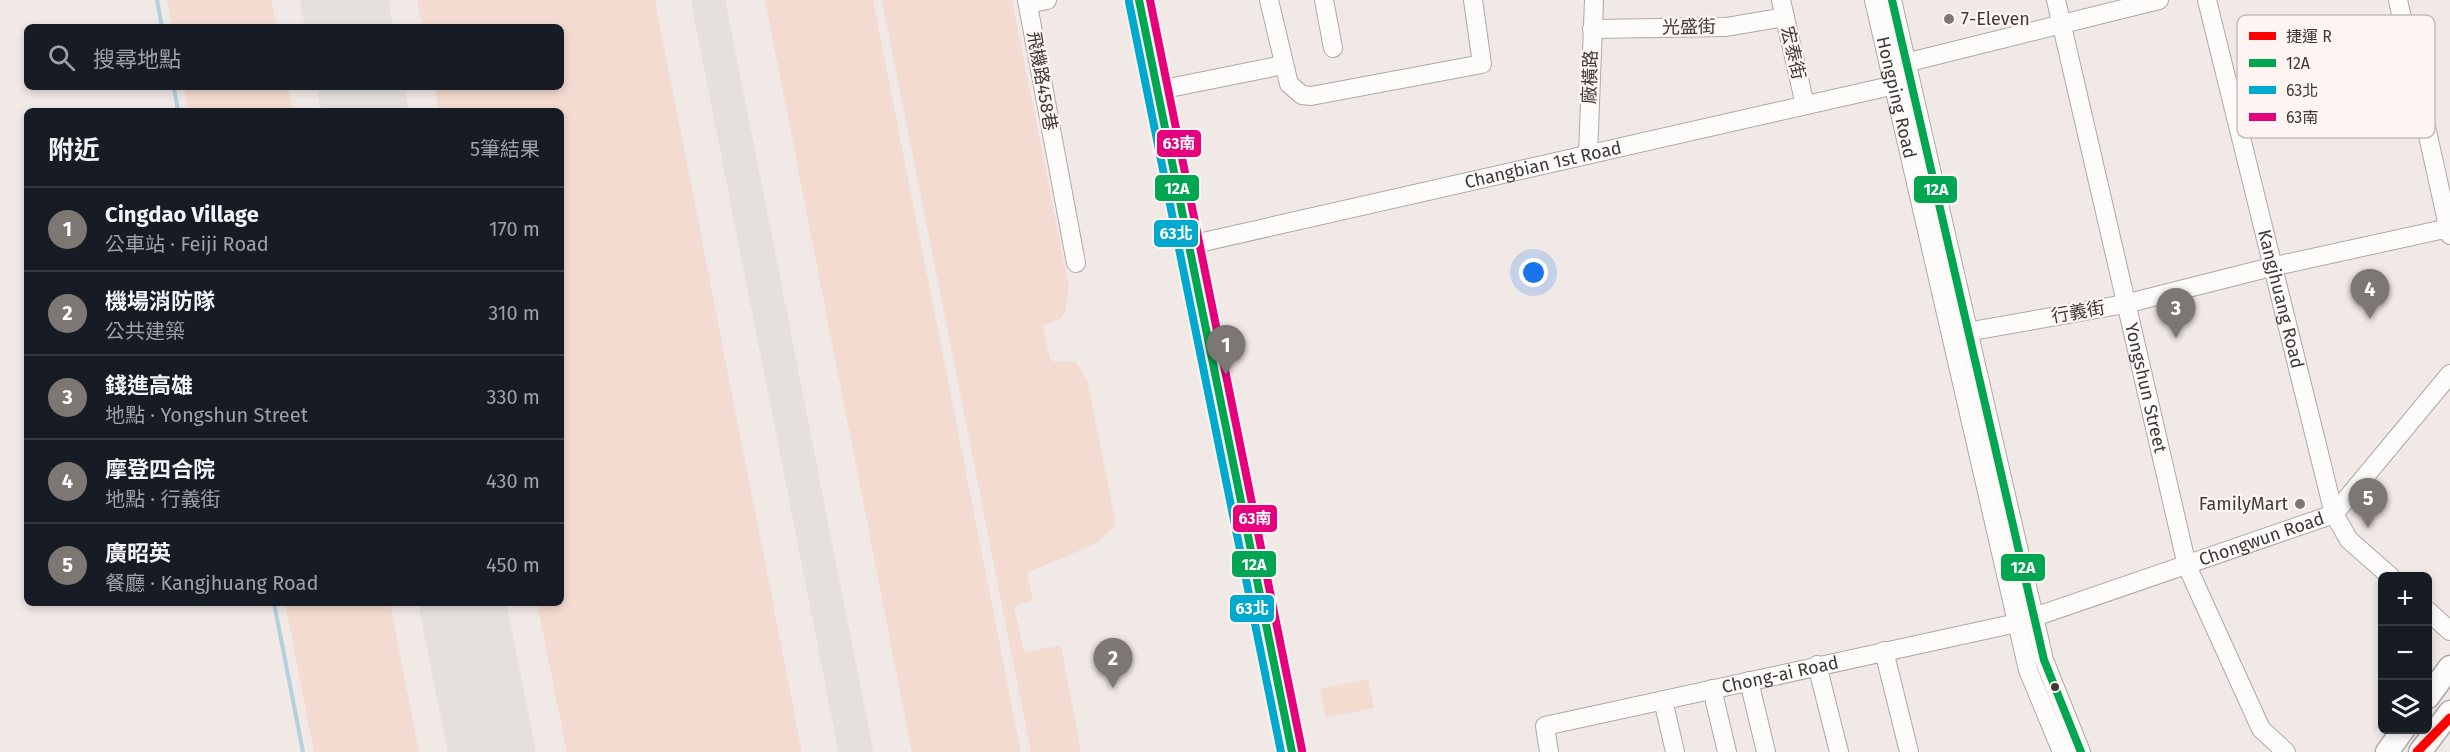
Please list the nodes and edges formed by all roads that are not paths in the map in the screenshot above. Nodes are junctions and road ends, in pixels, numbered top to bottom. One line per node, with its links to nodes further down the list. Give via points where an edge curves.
1 (1047, 0): 13 (street)
2 (1139, 0): 22 (street)
3 (1269, 0): 19 (street)
4 (1324, 0): 18 (street)
5 (1473, 0): 19 (street, via 1482,64 1311,96 1295,92)
6 (1594, 0): 17 (street, 廠橫路)
7 (1874, 0): 20 (street, Hongping Road)
8 (1892, 0): 20 (street, Hongping Road)
9 (2056, 0): 16 (street, Yongshun Street)
10 (2159, 0): 16 (street)
11 (2207, 0): 24 (street, Kangjhuang Road)
12 (2398, 0): 15 (street)
13 (1027, 2): 30 (street, 飛機路458巷)
14 (1783, 8): 17 (street, 光盛街, via 1726,27); 23 (street, 宏泰街)
15 (2401, 15)
16 (2062, 24): 20 (street); 32 (street, Yongshun Street)
17 (1592, 29): 27 (street, 廠橫路)
18 (1333, 48)
19 (1283, 65): 22 (street)
20 (1898, 65): 21 (street, Hongping Road); 33 (street, Hongping Road)
21 (1895, 85): 23 (street, Changbian 1st Road); 33 (street, Hongping Road)
22 (1159, 90): 29 (street)
23 (1805, 105): 27 (street, Changbian 1st Road)
24 (2237, 125)
25 (2240, 138): 31 (street, Kangjhuang Road)
26 (2428, 138): 28 (street)
27 (1588, 155): 29 (street, Changbian 1st Road)
28 (2449, 232): 31 (street, 行義街)
29 (1190, 245): 51 (street)
30 (1076, 263)
31 (2271, 267): 32 (street, 行義街); 35 (street, Kangjhuang Road)
32 (2125, 304): 33 (street, 行義街); 36 (street, Yongshun Street)
33 (1959, 333): 39 (street, Hongping Road); 40 (street, Hongping Road)
34 (2450, 374): 35 (street, Chongwun Road)
35 (2334, 514): 36 (street, Chongwun Road); 37 (street, Kangjhuang Road, via 2349,540)
36 (2187, 566): 39 (street, Chongwun Road); 60 (street, Yongshun Street, via 2261,729)
37 (2385, 572)
38 (2432, 615): 41 (street)
39 (2035, 618): 40 (street, Chongwun Road); 59 (street, Hongping Road, via 2050,681)
40 (2017, 623): 42 (street, Chong-ai Road); 58 (street, Hongping Road, via 2031,679)
41 (2450, 631)
42 (1884, 651): 43 (street, Chong-ai Road); 57 (street)
43 (1817, 665): 45 (street, Chong-ai Road); 56 (street)
44 (2450, 667): 47 (main road)
45 (1749, 681): 46 (street, Chong-ai Road); 55 (street)
46 (1712, 689): 48 (street, Chong-ai Road); 54 (street)
47 (2432, 690)
48 (1663, 700): 52 (street, Chong-ai Road, via 1545,726); 53 (street)
49 (2450, 712): 62 (main road)
50 (2400, 734): 61 (main road)
51 (1292, 752)
52 (1549, 752)
53 (1675, 752)
54 (1727, 752)
55 (1766, 752)
56 (1839, 752)
57 (1909, 752)
58 (2062, 752)
59 (2081, 752)
60 (2286, 752)
61 (2387, 752)
62 (2420, 752)

